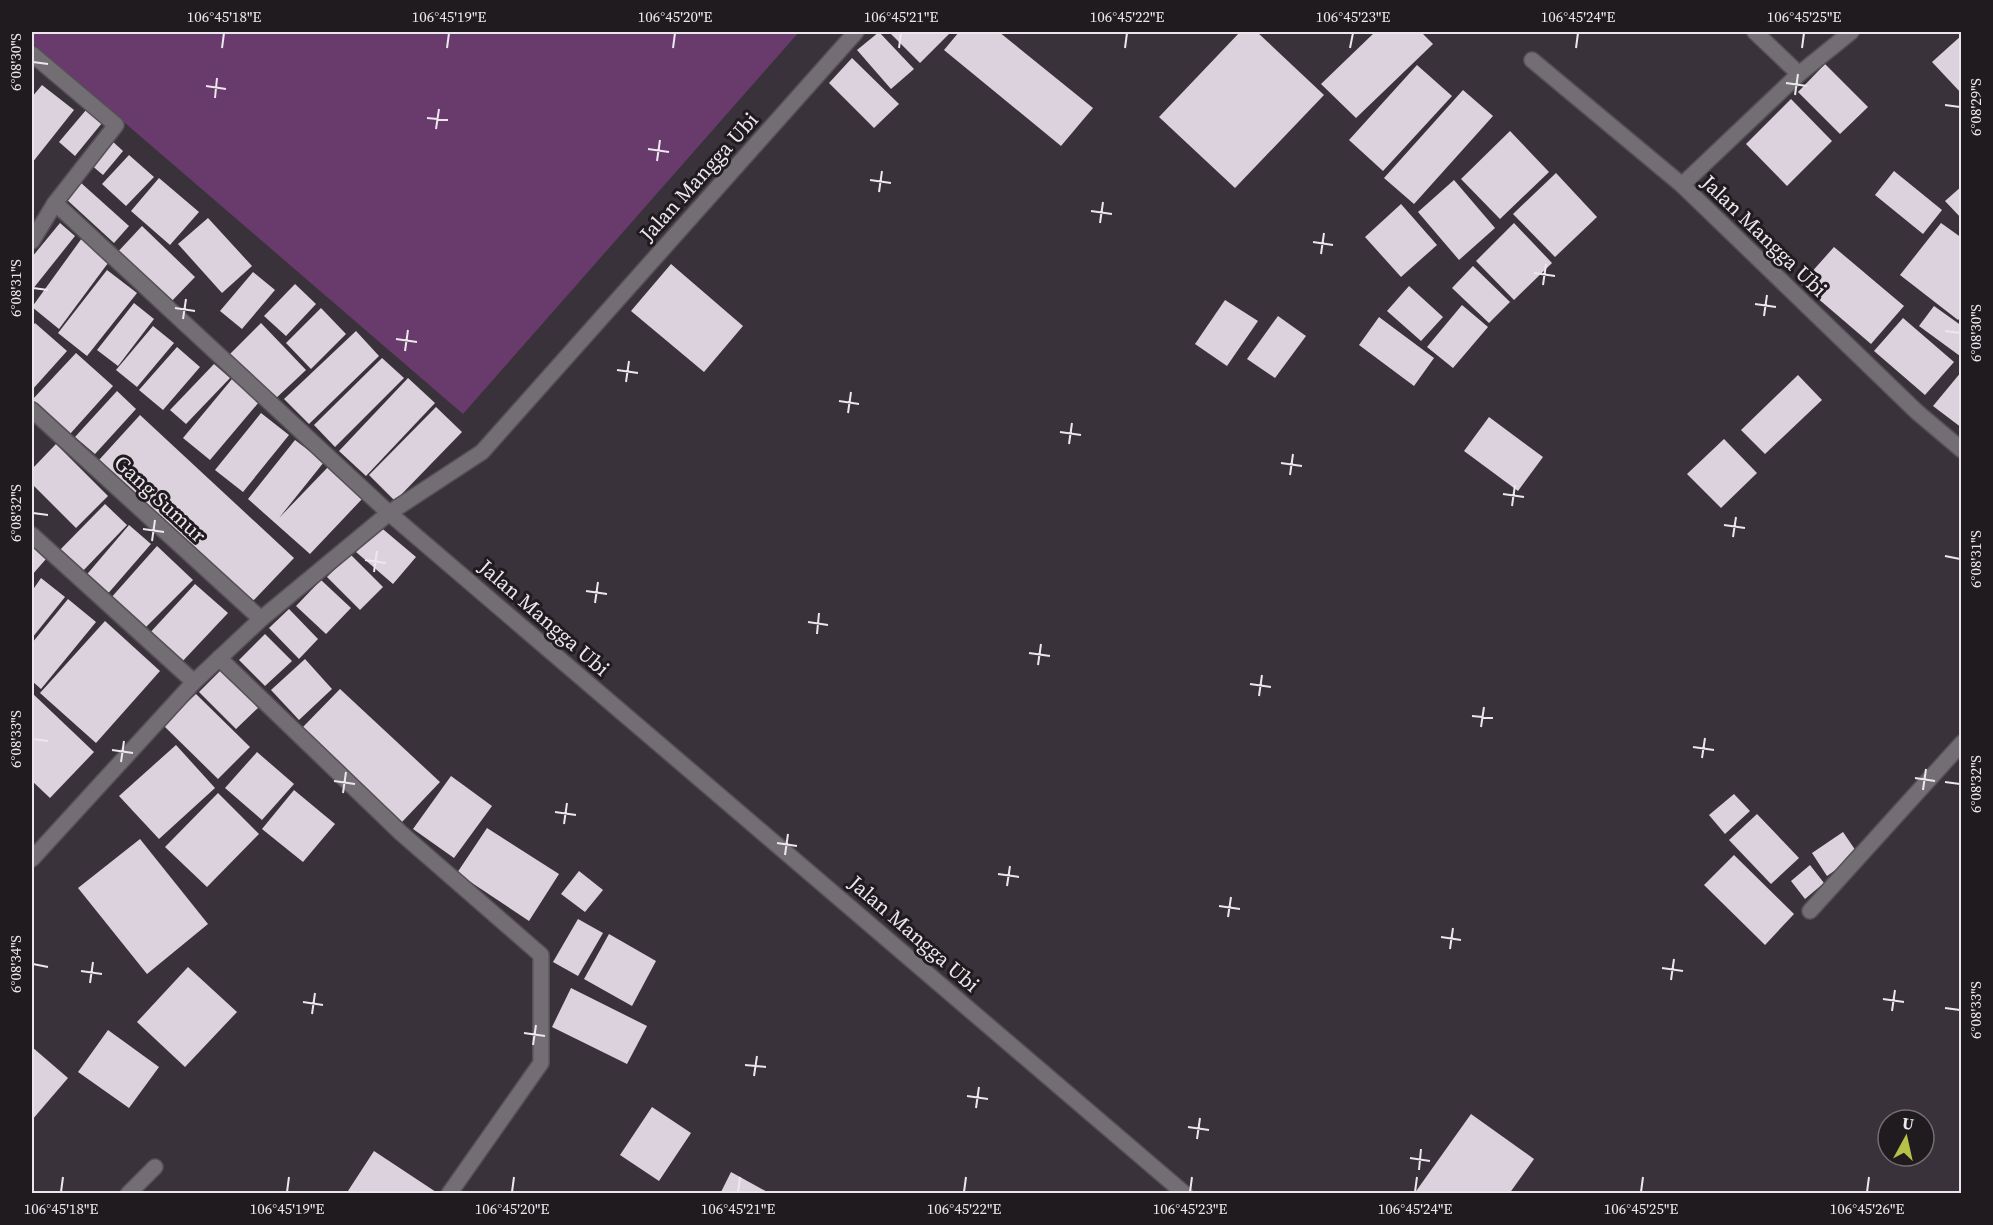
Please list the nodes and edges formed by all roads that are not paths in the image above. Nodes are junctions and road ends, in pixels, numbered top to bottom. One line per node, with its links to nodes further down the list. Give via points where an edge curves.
1 (856, 32): 12 (street, Jalan Mangga Ubi, via 482,452)
2 (1755, 32): 6 (street)
3 (1851, 32): 6 (street)
4 (32, 54): 8 (street, via 116,125)
5 (1532, 60): 7 (street, Jalan Mangga Ubi)
6 (1799, 74): 7 (street)
7 (1682, 185): 11 (street, Jalan Mangga Ubi, via 1917,412)
8 (55, 203): 9 (street); 12 (street)
9 (32, 241)
10 (32, 410): 14 (street, Gang Sumur)
11 (1962, 450)
12 (389, 513): 14 (street); 23 (street, Jalan Mangga Ubi)
13 (32, 535): 16 (street)
14 (261, 619): 15 (street)
15 (219, 658): 16 (street); 22 (street, via 401,833 541,955 541,1063)
16 (194, 682): 18 (street)
17 (1962, 743): 19 (street)
18 (32, 859)
19 (1810, 911)
20 (155, 1167): 21 (street)
21 (128, 1194)
22 (449, 1194)
23 (1185, 1194)

